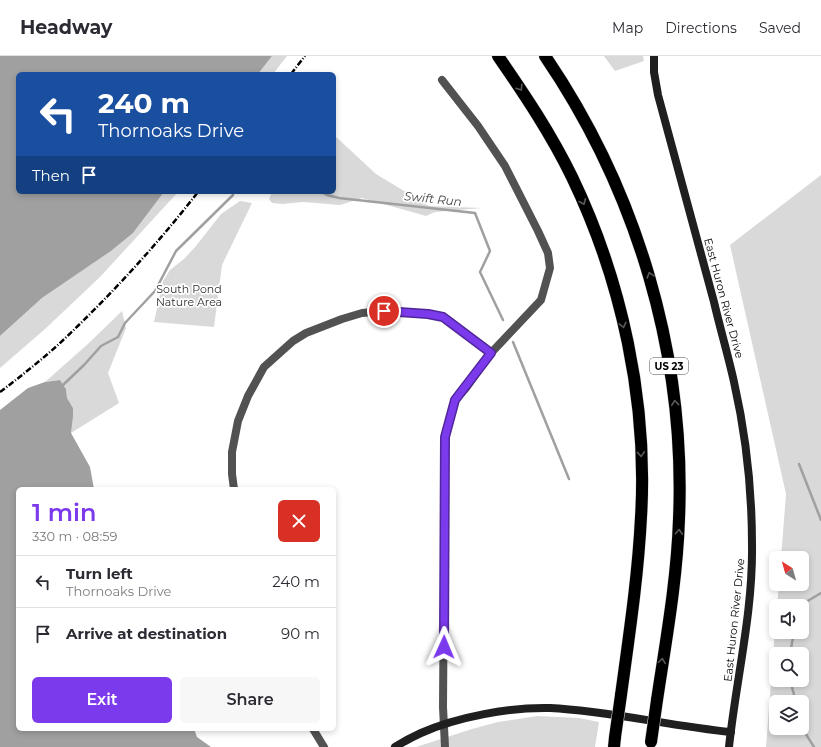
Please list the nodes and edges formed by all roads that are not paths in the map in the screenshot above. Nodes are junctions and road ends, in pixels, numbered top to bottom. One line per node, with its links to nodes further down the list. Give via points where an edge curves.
1 (498, 56): 10 (highway, one-way to 10, bridge, via 544,124 572,177 611,276 632,367 642,464 642,516 638,566)
2 (545, 56): 11 (highway, US 23, one-way to 2, bridge, via 680,518 680,462 674,400 664,335 642,250 592,133)
3 (654, 56): 9 (main road, East Huron River Drive, via 658,95 734,382 746,449 752,545 750,585)
4 (442, 80): 5 (street, via 505,166 548,253 550,268 541,300)
5 (491, 353): 6 (street, via 443,317 428,314 390,311 362,313 306,333 264,367 248,396 238,421 232,452); 7 (street, via 455,400 445,437)
6 (234, 487)
7 (443, 725): 9 (main road, via 483,714 548,708); 13 (main road); 14 (street)
8 (314, 731): 12 (street)
9 (731, 732): 15 (main road, East Huron River Drive)
10 (614, 742)
11 (651, 745)
12 (324, 747)
13 (395, 747)
14 (445, 747)
15 (729, 747)

